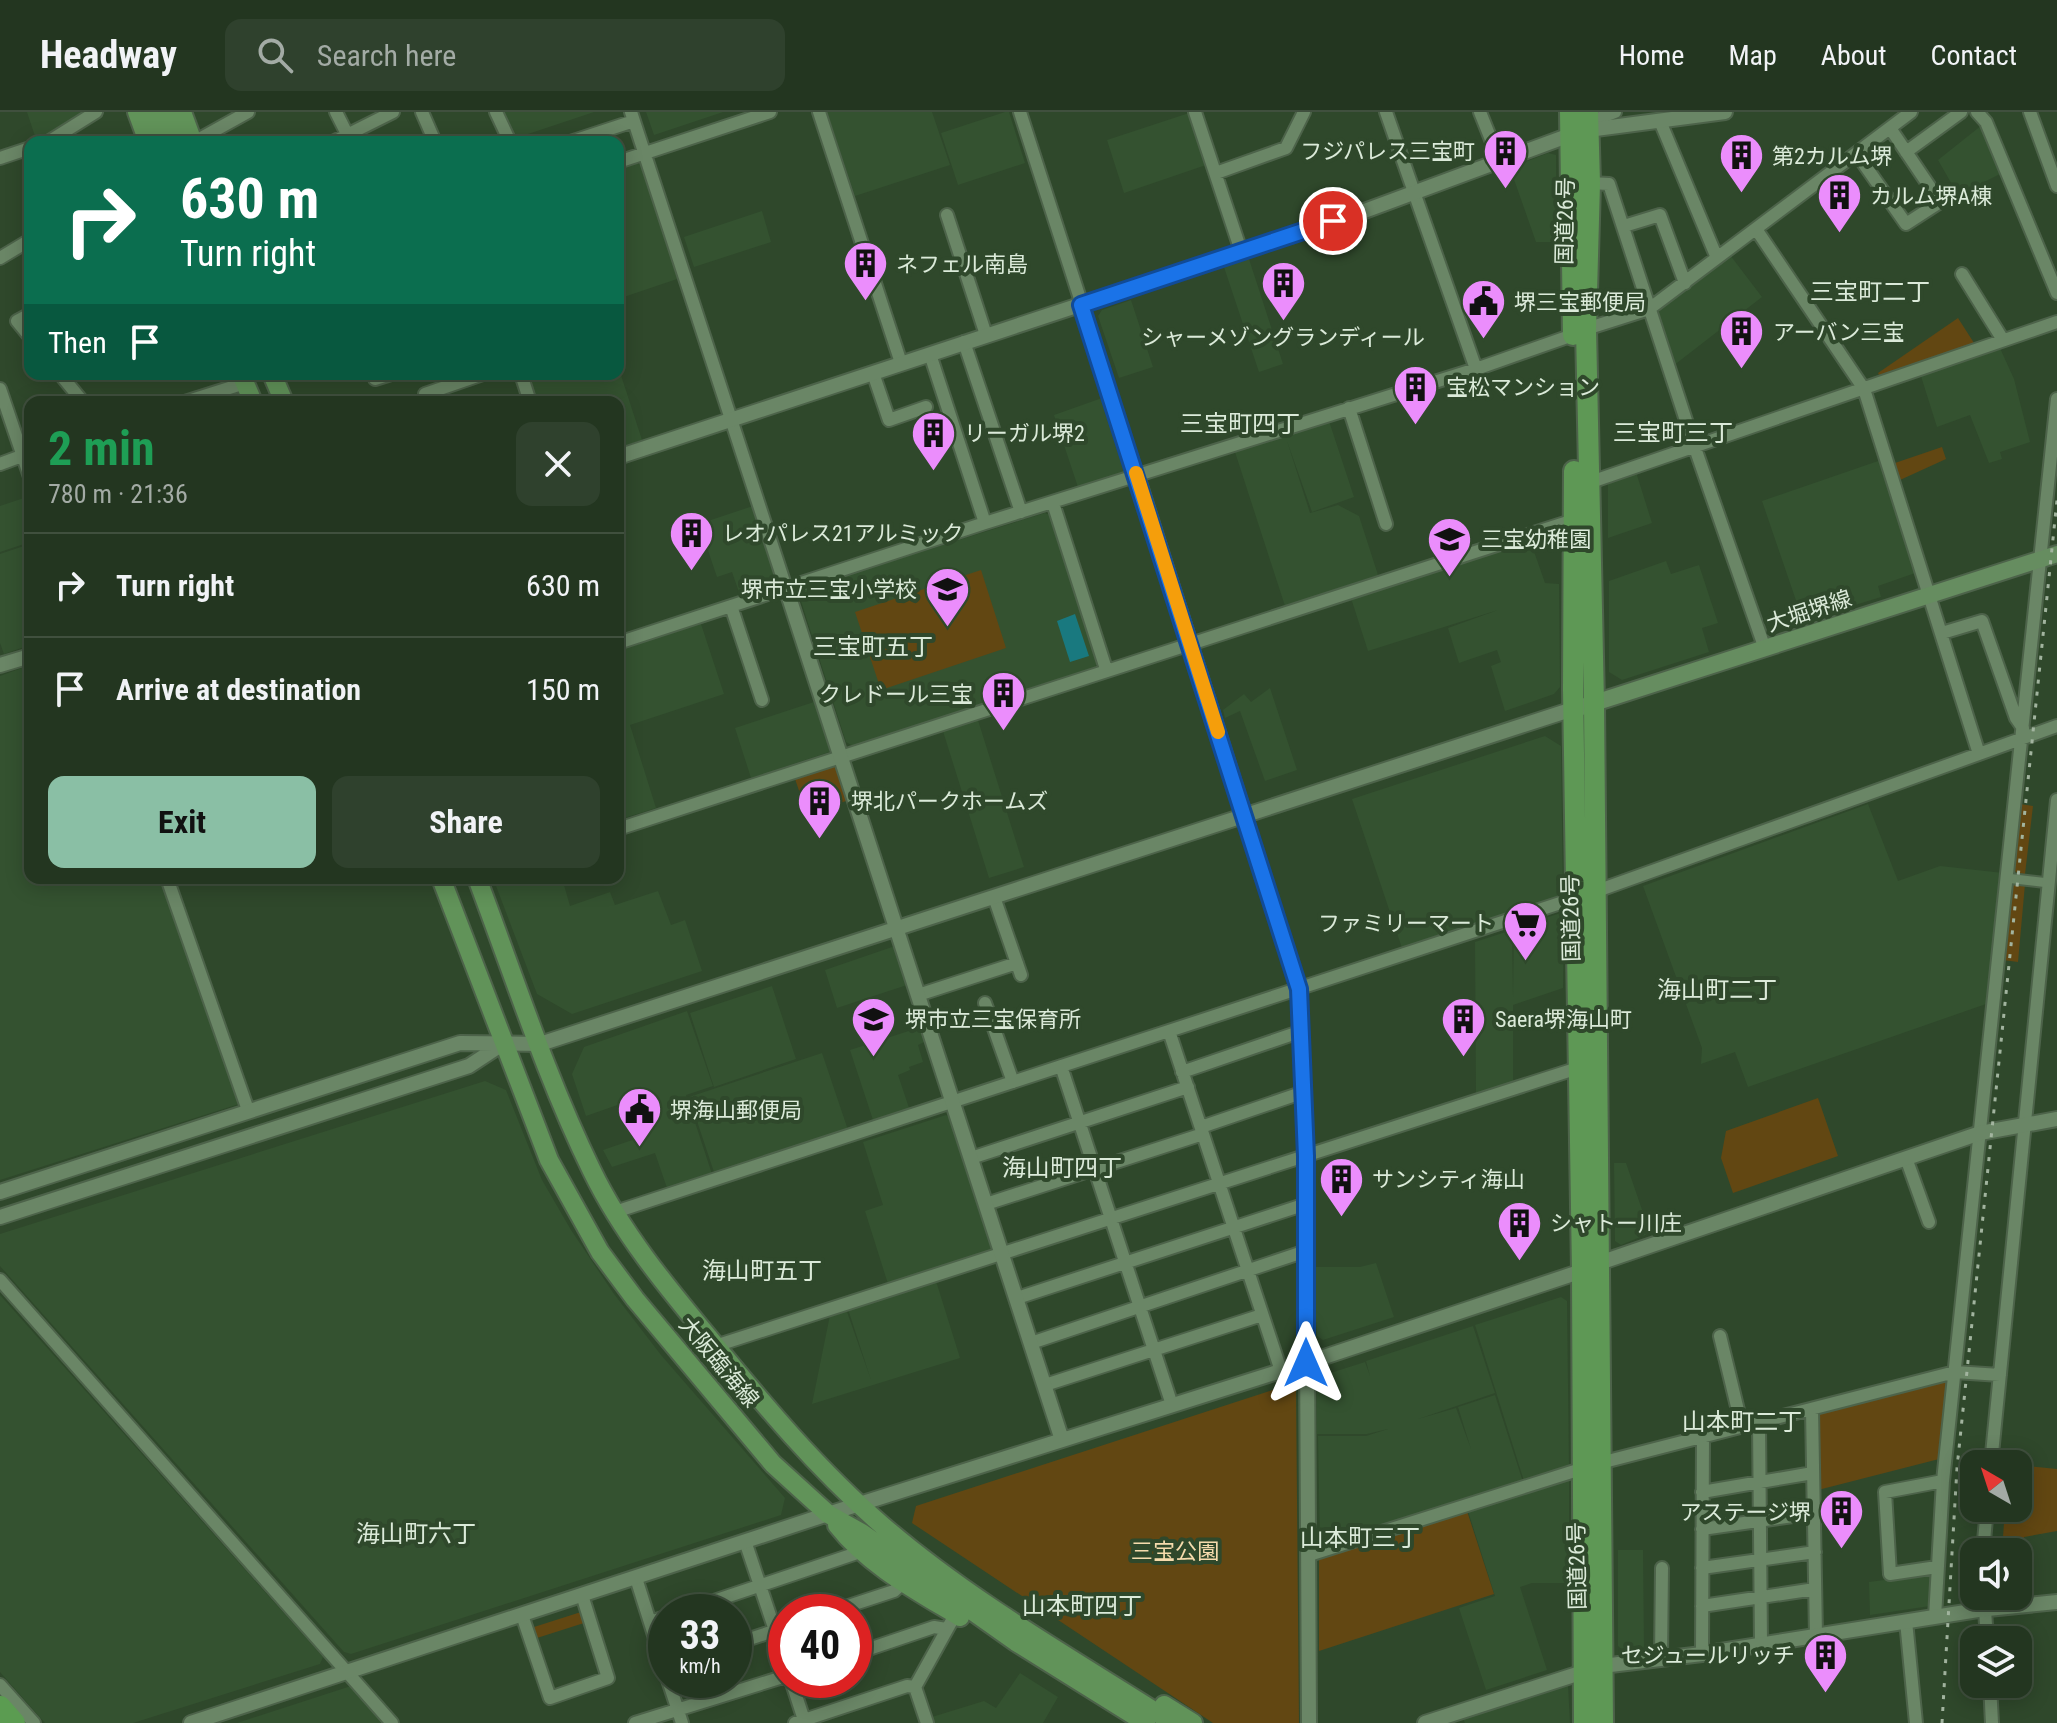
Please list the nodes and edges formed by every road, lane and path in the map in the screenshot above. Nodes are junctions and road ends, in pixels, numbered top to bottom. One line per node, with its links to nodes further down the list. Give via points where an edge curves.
1 (96, 112): 30 (street)
2 (137, 112): 31 (main road)
3 (153, 112): 32 (main road)
4 (167, 112): 33 (main road)
5 (182, 112): 34 (main road)
6 (248, 112): 35 (street)
7 (336, 112): 29 (street)
8 (393, 112): 29 (street)
9 (422, 112): 37 (street)
10 (496, 112): 38 (street)
11 (770, 112): 42 (street)
12 (819, 112): 69 (street)
13 (1020, 112): 61 (street)
14 (1195, 112): 47 (street)
15 (1304, 112): 47 (street, via 1286,148)
16 (1386, 112): 50 (street)
17 (1480, 112): 46 (street)
18 (1570, 112): 27 (highway, 国道26号)
19 (1615, 112): 27 (street)
20 (1725, 112): 26 (street)
21 (1911, 112): 28 (street)
22 (1961, 112): 41 (street)
23 (1977, 112): 60 (street, via 1986,122)
24 (2030, 112): 49 (street)
25 (632, 116): 39 (street); 42 (street)
26 (1660, 121): 27 (street); 57 (street)
27 (1582, 126): 46 (street); 48 (highway, 国道26号); 64 (highway, 国道26号)
28 (1890, 128): 41 (street); 43 (street)
29 (347, 134): 36 (street)
30 (68, 136)
31 (146, 136)
32 (163, 136)
33 (177, 136)
34 (192, 136)
35 (205, 136)
36 (344, 136)
37 (432, 136)
38 (507, 136)
39 (584, 136)
40 (24, 150): 44 (street)
41 (1906, 152): 43 (street, via 1940,202 1906,224)
42 (644, 154): 45 (street); 83 (street)
43 (1857, 154): 53 (street)
44 (0, 158)
45 (624, 160)
46 (1500, 162): 50 (street)
47 (1216, 173): 55 (street)
48 (1590, 183): 52 (street, via 1609,184); 64 (highway, 国道26号)
49 (2057, 186)
50 (1415, 194): 55 (street); 70 (street)
51 (947, 215): 65 (street, via 958,267)
52 (1624, 226): 59 (street, via 1660,215); 62 (street)
53 (1756, 229): 57 (street); 76 (street)
54 (24, 244): 56 (street)
55 (1241, 251): 61 (street)
56 (0, 258)
57 (1717, 258): 59 (street)
58 (1962, 274): 66 (street)
59 (1685, 283): 62 (street)
60 (2057, 293)
61 (1081, 305): 65 (street); 89 (street)
62 (1649, 309): 64 (street); 84 (street)
63 (2057, 322): 66 (street)
64 (1580, 332): 70 (street); 90 (highway, 国道26号); 93 (highway, 国道26号)
65 (986, 335): 67 (street)
66 (2003, 340): 76 (street)
67 (964, 342): 68 (street); 92 (street)
68 (930, 354): 69 (street); 94 (street)
69 (901, 363): 71 (street)
70 (1476, 369): 82 (street)
71 (873, 373): 81 (street, via 889,420); 83 (street)
72 (65, 380): 78 (street)
73 (240, 380): 79 (street)
74 (466, 380): 77 (street)
75 (0, 389): 85 (street)
76 (1864, 389): 84 (street); 98 (street)
77 (425, 394)
78 (78, 396)
79 (200, 396)
80 (2057, 399): 96 (street)
81 (926, 407)
82 (1349, 408): 89 (street); 95 (street, via 1366,478)
83 (733, 420): 87 (street); 97 (street)
84 (1694, 445): 90 (street); 103 (street)
85 (24, 449)
86 (24, 455): 88 (street)
87 (624, 455)
88 (0, 464)
89 (1137, 476): 91 (street); 102 (street)
90 (1588, 483): 108 (highway, 国道26号)
91 (1053, 503): 92 (street); 106 (street)
92 (1021, 512): 94 (street)
93 (1574, 520): 102 (street); 109 (highway, 国道26号)
94 (985, 523): 97 (street)
95 (1386, 524)
96 (2050, 557): 98 (main road, 大堀堺線); 111 (street)
97 (786, 588): 99 (street); 113 (street)
98 (1930, 595): 100 (street); 103 (main road, 大堀堺線)
99 (731, 606): 101 (street); 107 (street)
100 (1942, 633): 111 (street, via 1982,621); 112 (street)
101 (624, 641)
102 (1189, 644): 106 (street); 115 (street)
103 (1765, 649): 108 (main road, 大堀堺線)
104 (24, 658): 105 (street)
105 (0, 665)
106 (1106, 669): 113 (street)
107 (762, 700)
108 (1594, 703): 109 (main road, 大堀堺線); 122 (highway, 国道26号)
109 (1573, 709): 115 (street); 122 (highway, 国道26号)
110 (2057, 726): 111 (street)
111 (2023, 733): 112 (street); 117 (street)
112 (1979, 754): 122 (street)
113 (841, 757): 116 (street); 124 (street)
114 (2057, 800): 118 (street)
115 (1246, 815): 123 (street); 127 (street)
116 (624, 827)
117 (2006, 878): 118 (street); 146 (street)
118 (2049, 883): 125 (street)
119 (169, 884): 141 (street)
120 (443, 884): 132 (main road, 大阪臨海線)
121 (479, 884): 133 (main road, 大阪臨海線)
122 (1585, 895): 127 (street); 135 (highway, 国道26号); 163 (highway, 国道26号)
123 (994, 897): 124 (street); 128 (street, via 1019,969)
124 (897, 930): 128 (street); 133 (street)
125 (2041, 962): 126 (street); 144 (street)
126 (2057, 964)
127 (1299, 989): 130 (street); 131 (street)
128 (918, 995): 140 (street)
129 (985, 1003): 137 (street)
130 (1169, 1031): 134 (street); 136 (street)
131 (1302, 1031): 136 (street); 139 (street)
132 (504, 1043): 133 (street); 141 (street, via 460,1043); 156 (street, via 469,1066); 192 (main road, 大阪臨海線, via 549,1160 600,1252 773,1464)
133 (540, 1044): 155 (main road, 大阪臨海線, via 592,1171)
134 (1061, 1066): 137 (street); 143 (street)
135 (1578, 1068): 147 (street); 163 (highway, 国道26号)
136 (1182, 1072): 138 (street)
137 (1013, 1082): 140 (street)
138 (1188, 1087): 143 (street); 145 (street)
139 (1304, 1092): 145 (street); 147 (street)
140 (952, 1102): 148 (street); 155 (street)
141 (248, 1110): 152 (street)
142 (2057, 1119): 144 (street)
143 (1079, 1121): 148 (street); 150 (street)
144 (2023, 1125): 146 (street); 176 (street)
145 (1202, 1131): 150 (street); 151 (street)
146 (1980, 1133): 149 (street); 175 (street)
147 (1306, 1156): 151 (street); 154 (street)
148 (971, 1158): 153 (street)
149 (1906, 1158): 158 (street); 163 (street)
150 (1095, 1170): 153 (street); 157 (street)
151 (1219, 1184): 157 (street); 159 (street)
152 (0, 1192)
153 (986, 1204): 161 (street)
154 (1306, 1204): 159 (street); 160 (street)
155 (615, 1212): 171 (main road, 大阪臨海線)
156 (0, 1217)
157 (1111, 1218): 161 (street); 162 (street)
158 (1929, 1222)
159 (1233, 1227): 162 (street); 164 (street)
160 (1306, 1251): 164 (street); 173 (street)
161 (1002, 1253): 166 (street); 171 (street)
162 (1125, 1262): 166 (street); 167 (street)
163 (1591, 1267): 173 (street); 185 (highway, 国道26号)
164 (1248, 1271): 167 (street); 168 (street)
165 (0, 1280): 228 (street)
166 (1017, 1298): 170 (street)
167 (1140, 1306): 170 (street); 172 (street)
168 (1262, 1315): 172 (street); 174 (street)
169 (1720, 1336): 181 (street)
170 (1031, 1343): 177 (street)
171 (715, 1346): 190 (main road, 大阪臨海線, via 803,1450)
172 (1154, 1350): 177 (street); 178 (street)
173 (1306, 1363): 174 (street); 199 (street)
174 (1281, 1371): 178 (street)
175 (1955, 1372): 176 (street); 179 (street); 187 (street)
176 (2000, 1375): 184 (street)
177 (1045, 1385): 183 (street)
178 (1172, 1405): 183 (street)
179 (1812, 1409): 180 (street); 186 (street)
180 (1759, 1423): 181 (street); 188 (street)
181 (1742, 1427): 182 (street)
182 (1703, 1437): 185 (street); 189 (street)
183 (1062, 1440): 190 (street)
184 (1992, 1450)
185 (1591, 1466): 199 (street); 227 (highway, 国道26号)
186 (1813, 1473): 188 (street); 191 (street)
187 (1943, 1481): 201 (street); 201 (street, via 1885,1492 1890,1574)
188 (1758, 1484): 189 (street); 193 (street)
189 (1702, 1492): 194 (street)
190 (859, 1504): 192 (street); 195 (main road, 大阪臨海線)
191 (1814, 1513): 193 (street); 198 (street)
192 (828, 1514): 196 (street); 197 (main road); 236 (main road, 大阪臨海線, via 1016,1642)
193 (1759, 1520): 194 (street); 200 (street)
194 (1702, 1529): 203 (street)
195 (901, 1540): 236 (main road, 大阪臨海線); 246 (main road)
196 (745, 1541): 204 (street); 206 (street)
197 (863, 1551): 205 (main road); 206 (street)
198 (1815, 1552): 200 (street); 207 (street)
199 (1309, 1555): 247 (street)
200 (1760, 1560): 203 (street); 210 (street)
201 (1937, 1567): 219 (street)
202 (1662, 1568): 226 (street)
203 (1702, 1568): 215 (street)
204 (636, 1578): 209 (street); 218 (street)
205 (904, 1582): 211 (street); 221 (main road)
206 (760, 1587): 208 (street); 212 (street)
207 (1815, 1589): 210 (street); 222 (street)
208 (738, 1594)
209 (582, 1595): 217 (street); 217 (street, via 608,1678 550,1698)
210 (1760, 1597): 215 (street); 223 (street)
211 (872, 1598)
212 (768, 1603)
213 (2057, 1603): 214 (street)
214 (2032, 1604)
215 (1702, 1606): 225 (street)
216 (1962, 1610): 219 (street)
217 (522, 1615): 228 (street)
218 (648, 1616)
219 (1935, 1617): 220 (street)
220 (1906, 1621): 222 (street); 251 (street)
221 (951, 1622): 224 (street); 231 (street); 244 (main road)
222 (1816, 1636): 223 (street)
223 (1761, 1644): 225 (street)
224 (872, 1648)
225 (1702, 1654): 226 (street)
226 (1661, 1658): 227 (street)
227 (1593, 1668): 248 (street); 249 (highway, 国道26号); 250 (highway, 国道26号)
228 (347, 1673): 240 (street); 241 (street)
229 (768, 1683): 235 (street)
230 (0, 1685): 239 (street)
231 (915, 1687): 237 (street); 243 (street)
232 (795, 1698): 237 (street)
233 (1991, 1698): 252 (street)
234 (0, 1707): 238 (highway)
235 (680, 1716): 242 (street)
236 (1147, 1718): 245 (main road, 大阪臨海線)
237 (801, 1722)
238 (14, 1723)
239 (34, 1723)
240 (191, 1723)
241 (392, 1723)
242 (635, 1723)
243 (927, 1723)
244 (1123, 1723)
245 (1173, 1723)
246 (1193, 1723)
247 (1309, 1723)
248 (1425, 1723)
249 (1584, 1723)
250 (1603, 1723)
251 (1916, 1723)
252 (1992, 1723)

